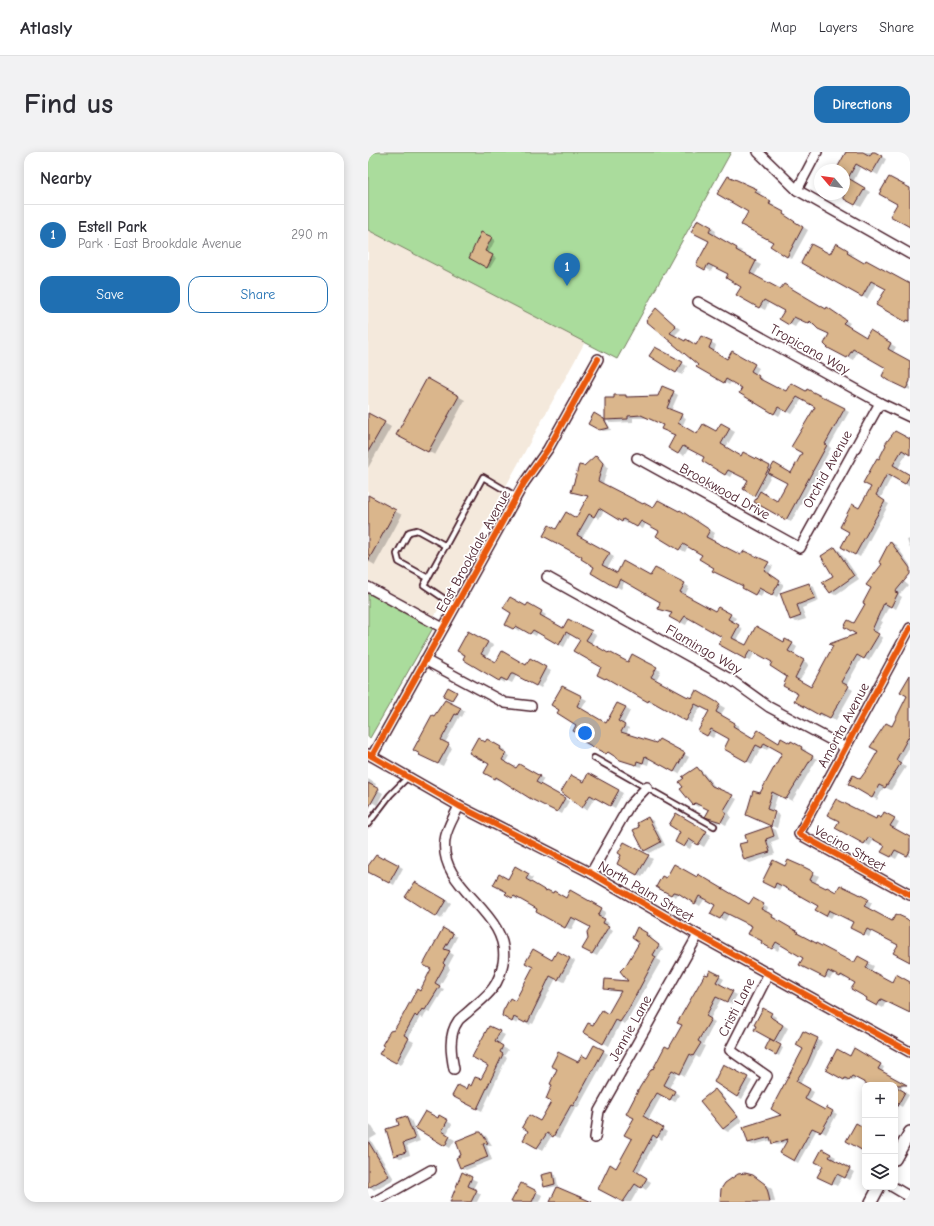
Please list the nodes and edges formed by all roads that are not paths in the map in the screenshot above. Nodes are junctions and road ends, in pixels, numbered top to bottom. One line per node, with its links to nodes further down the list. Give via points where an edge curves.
1 (758, 152): 3 (street)
2 (817, 152): 3 (street)
3 (797, 190): 4 (street)
4 (910, 254)
5 (698, 302): 7 (street, Tropicana Way)
6 (598, 360): 10 (street, East Brookdale Avenue, via 548,449)
7 (880, 403): 8 (street, Tropicana Way); 12 (street, Orchid Avenue)
8 (910, 417)
9 (637, 458): 12 (street, Brookwood Drive)
10 (517, 497): 11 (lane, via 484,477); 16 (street, East Brookdale Avenue)
11 (446, 546): 14 (lane); 14 (lane, via 417,530 409,532 397,554 399,562)
12 (800, 548)
13 (547, 577): 21 (street, Flamingo Way, via 730,679 769,707)
14 (428, 578): 16 (lane, via 424,585)
15 (368, 587): 17 (street)
16 (455, 606): 17 (street, East Brookdale Avenue)
17 (443, 628): 19 (street, East Brookdale Avenue)
18 (910, 628): 21 (street, Amorita Avenue)
19 (425, 660): 20 (street, via 505,703); 22 (street, East Brookdale Avenue)
20 (530, 706)
21 (844, 748): 29 (street, Amorita Avenue)
22 (370, 755): 24 (street, North Palm Street)
23 (594, 758): 25 (lane)
24 (408, 777): 26 (street, North Palm Street); 27 (lane, via 390,795)
25 (646, 787): 28 (lane); 30 (street, via 629,806)
26 (459, 806): 30 (street, North Palm Street); 35 (street, via 445,840 446,859 455,877 496,927 503,946 503,962 498,981 487,998 458,1021 452,1037)
27 (368, 824)
28 (714, 826)
29 (798, 834): 31 (street, Vecino Street)
30 (590, 873): 32 (street, North Palm Street)
31 (910, 895)
32 (698, 935): 33 (street, North Palm Street); 38 (street, Jennie Lane, via 599,1111)
33 (769, 973): 34 (street, North Palm Street); 36 (street, Cristi Lane, via 730,1050 767,1076)
34 (910, 1052)
35 (454, 1069)
36 (752, 1102)
37 (910, 1132): 39 (street)
38 (595, 1138)
39 (898, 1154)
40 (431, 1170): 44 (street)
41 (877, 1190): 45 (street)
42 (898, 1190): 43 (street)
43 (910, 1196)
44 (374, 1202)
45 (871, 1202)

